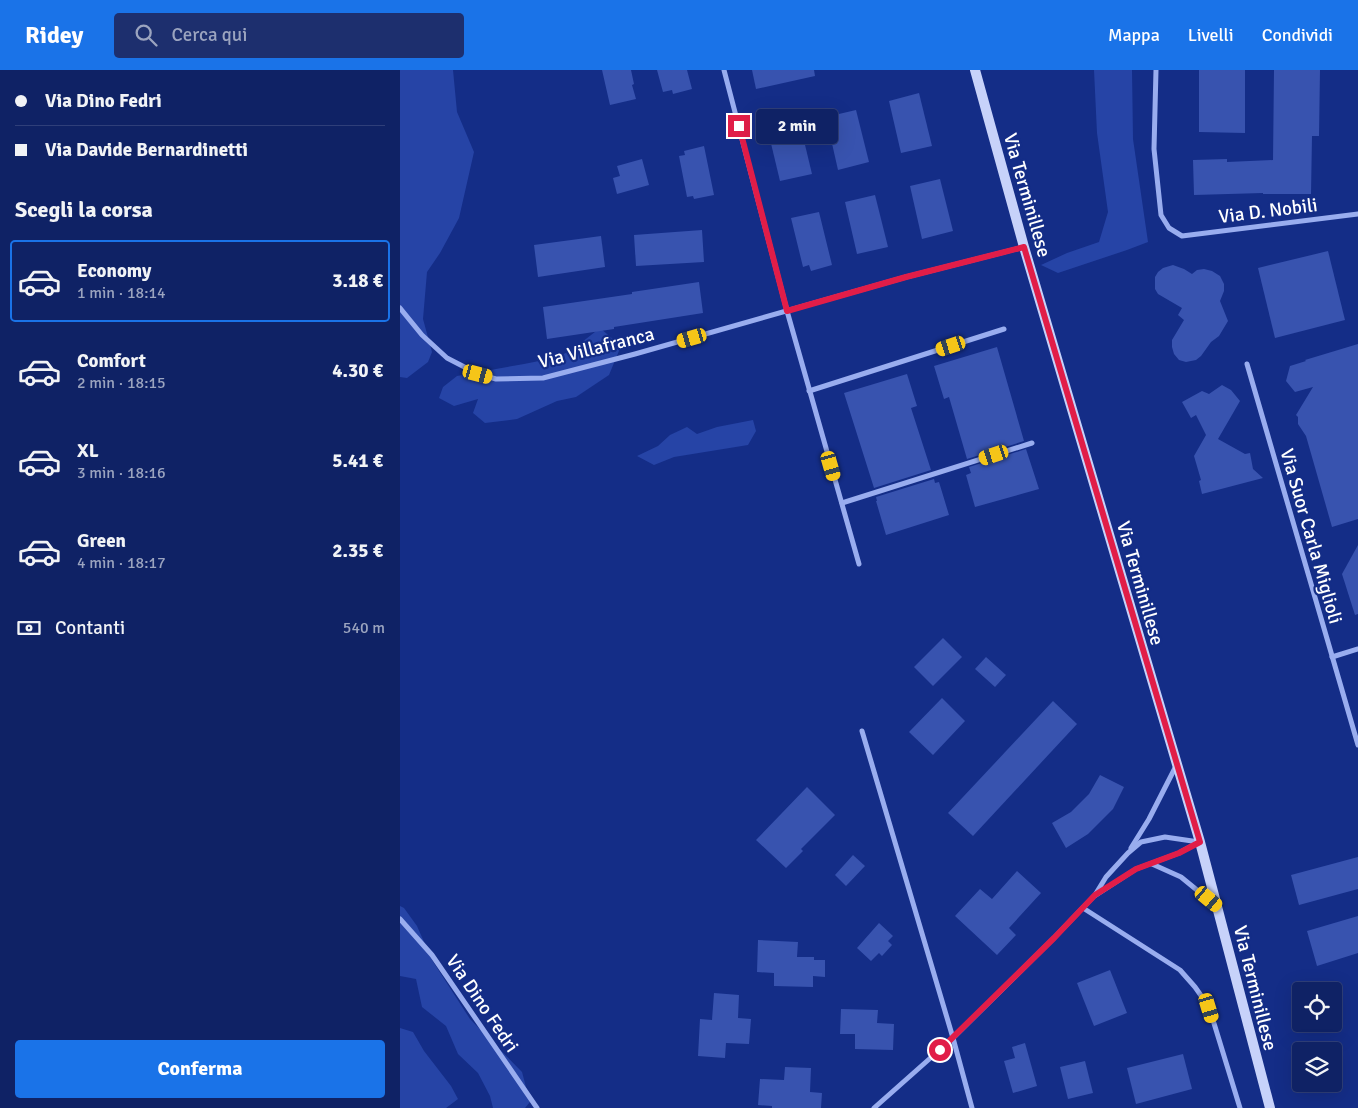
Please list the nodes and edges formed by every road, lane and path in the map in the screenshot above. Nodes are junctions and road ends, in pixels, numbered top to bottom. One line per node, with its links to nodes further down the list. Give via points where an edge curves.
1 (724, 70): 7 (street)
2 (975, 70): 5 (main road, Via Terminillese)
3 (1156, 70): 4 (street, Via D. Nobili, via 1154,149 1161,215 1169,228 1182,236)
4 (1358, 214)
5 (1024, 247): 7 (street, Via Villafranca); 18 (main road, Via Terminillese)
6 (400, 308): 7 (street, Via Villafranca, via 422,336 447,358 496,379 543,378)
7 (787, 311): 10 (street)
8 (1004, 329): 10 (street)
9 (1246, 364): 15 (street, Via Suor Carla Miglioli)
10 (810, 391): 12 (street)
11 (1032, 443): 12 (street)
12 (842, 504): 13 (street)
13 (859, 564)
14 (1358, 649): 15 (street)
15 (1332, 657): 17 (street, Via Suor Carla Miglioli)
16 (862, 730): 26 (street)
17 (1358, 745)
18 (1177, 765): 19 (main road, Via Terminillese); 20 (street, via 1150,819)
19 (1200, 842): 20 (street, via 1165,837 1141,842); 21 (street); 23 (main road, Via Terminillese)
20 (1128, 853): 22 (street)
21 (1152, 864): 22 (street, via 1136,869); 23 (street, via 1181,877)
22 (1095, 895): 24 (street)
23 (1216, 906): 27 (main road, Via Terminillese)
24 (1083, 908): 26 (street); 31 (street, via 1180,970 1196,987 1209,1008)
25 (400, 919): 28 (street, Via Dino Fedri, via 432,955)
26 (953, 1038): 29 (street); 30 (street)
27 (1264, 1090): 32 (main road, Via Terminillese); 33 (street)
28 (537, 1108)
29 (874, 1108)
30 (972, 1108)
31 (1240, 1108)
32 (1270, 1108)
33 (1274, 1108)

